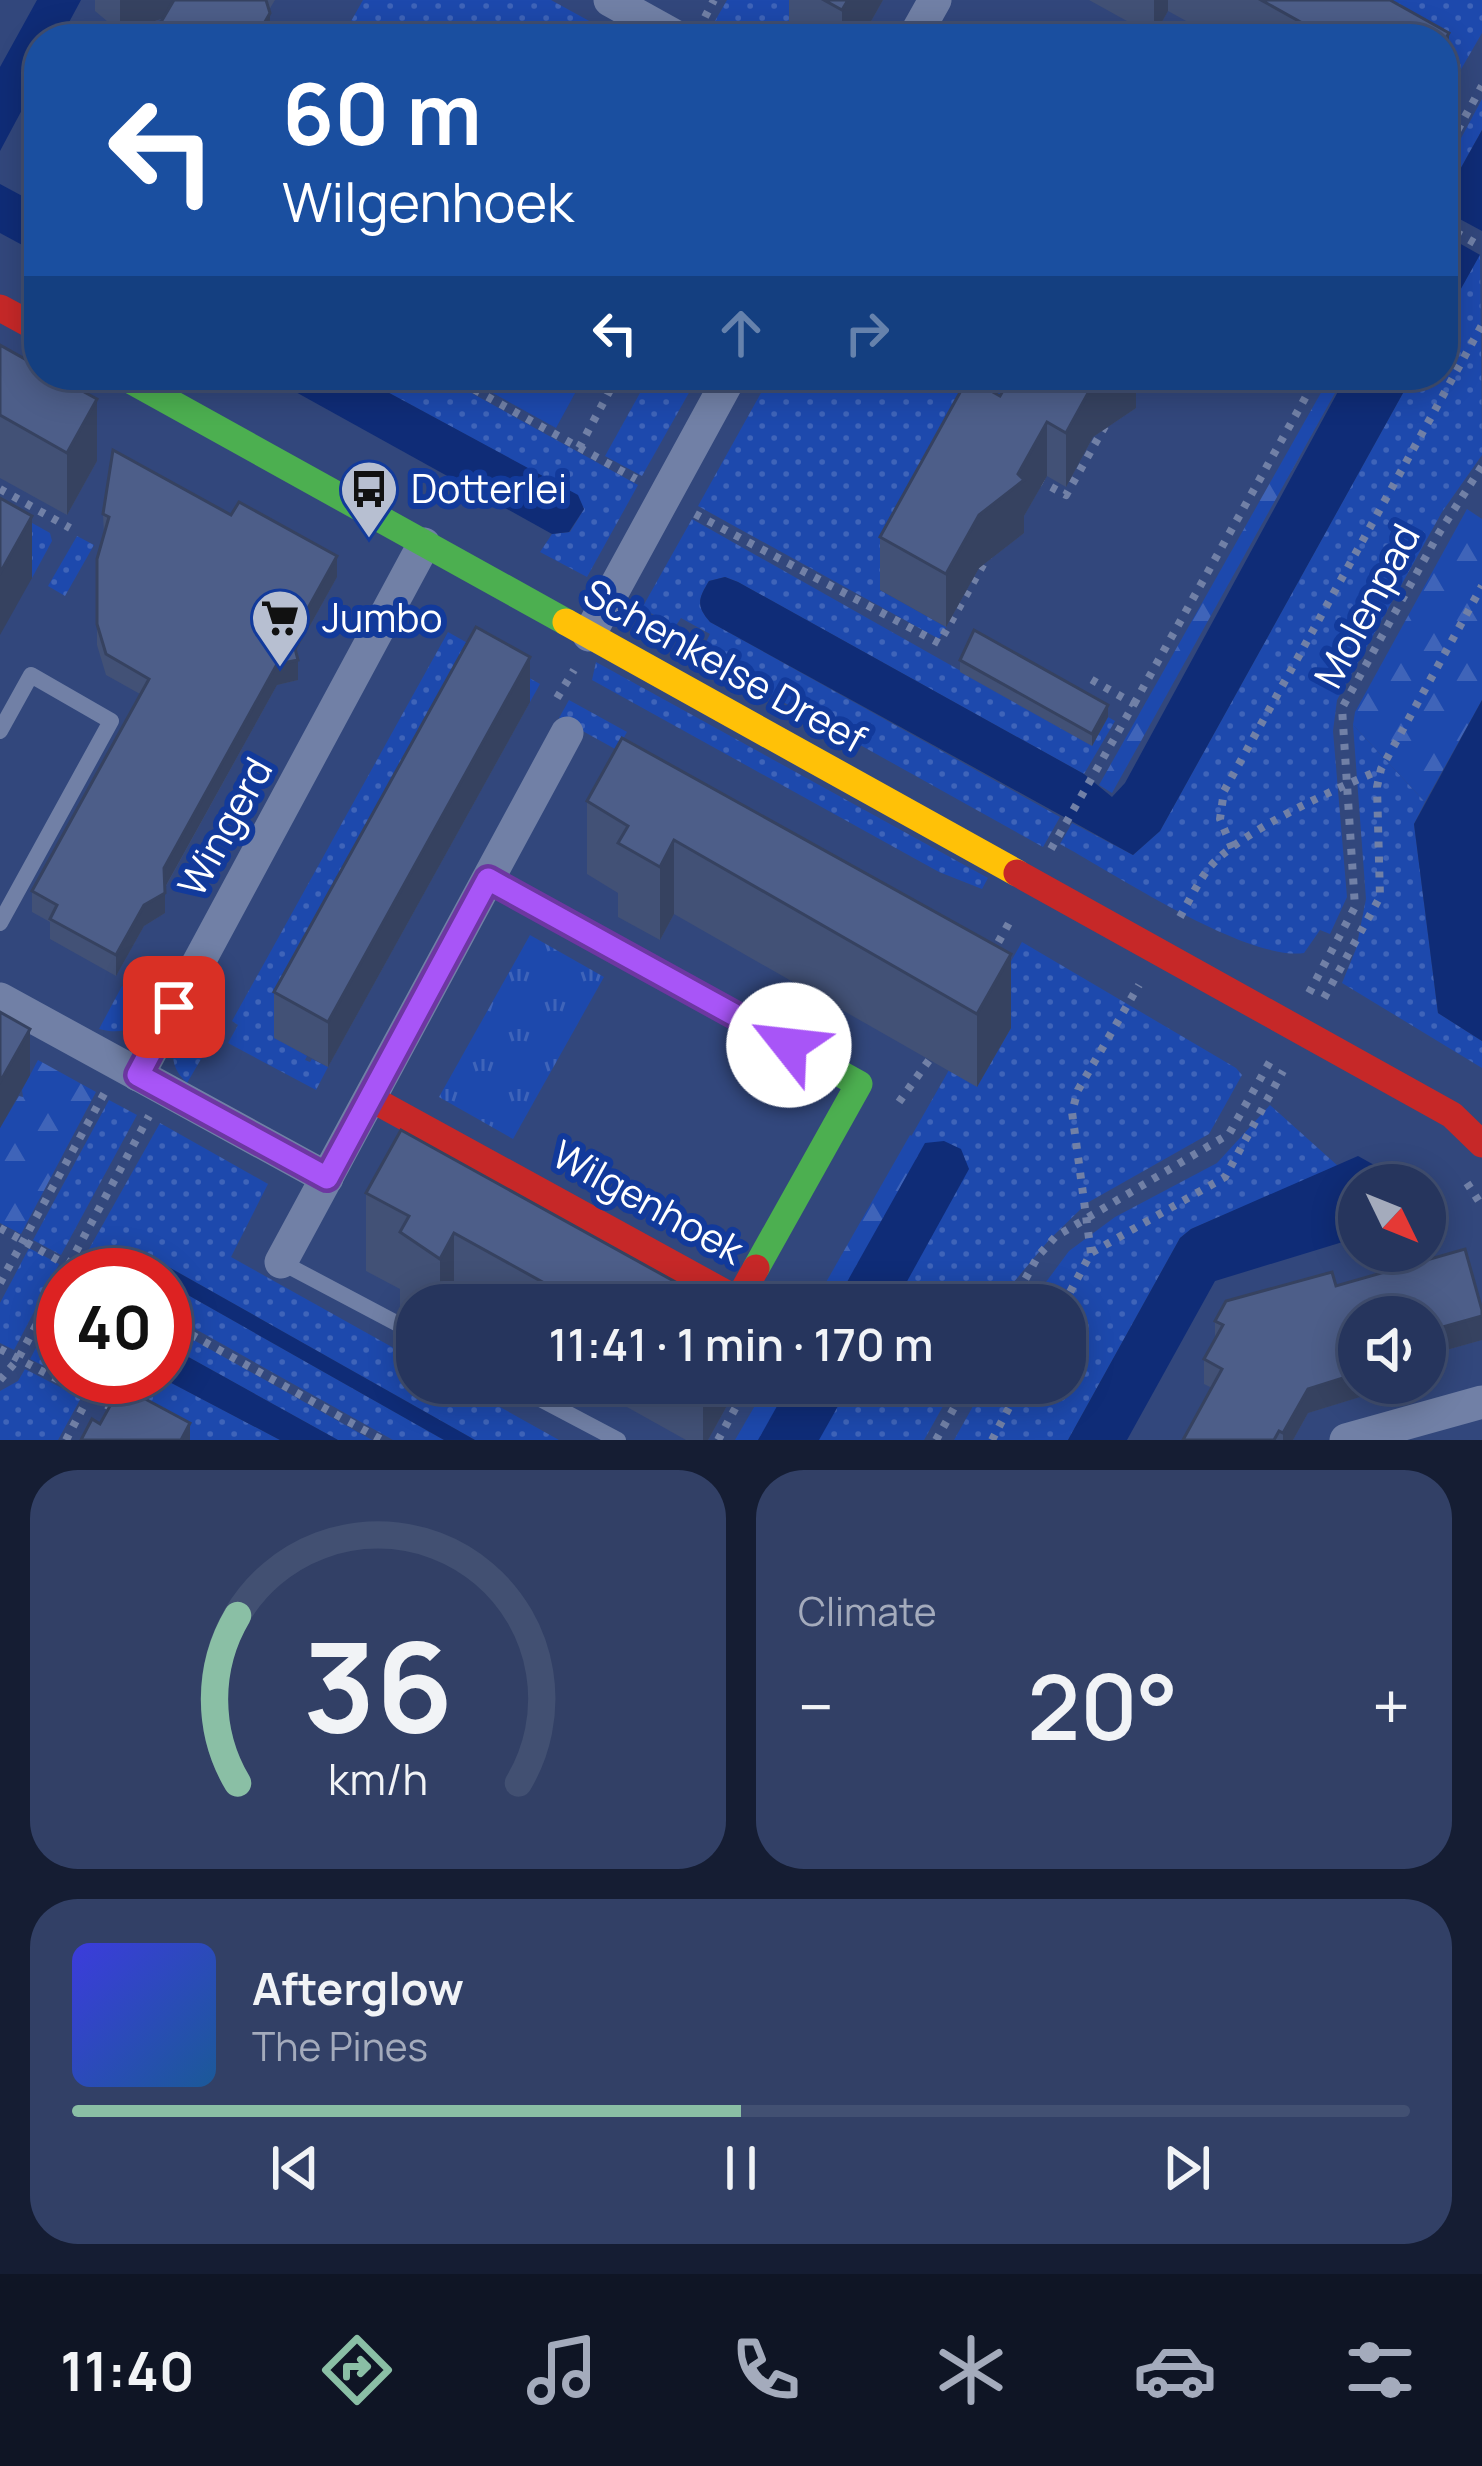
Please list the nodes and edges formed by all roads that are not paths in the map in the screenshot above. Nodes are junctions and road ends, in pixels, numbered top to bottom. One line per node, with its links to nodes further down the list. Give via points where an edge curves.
1 (610, 0): 2 (street)
2 (653, 24)
3 (148, 390): 5 (street, Schenkelse Dreef)
4 (723, 390): 6 (street)
5 (424, 544): 6 (street, Schenkelse Dreef); 12 (street, Wingerd)
6 (590, 635): 14 (street, Schenkelse Dreef, via 1452,1115)
7 (0, 731): 10 (lane, via 31,675 111,721)
8 (567, 733): 9 (street)
9 (488, 879): 13 (street); 13 (street, Wilgenhoek, via 859,1084 738,1300)
10 (0, 923)
11 (0, 999): 12 (street)
12 (151, 1082): 15 (street)
13 (370, 1098): 15 (street)
14 (1482, 1144)
15 (327, 1178): 16 (street)
16 (281, 1262): 17 (lane)
17 (396, 1323)
18 (1482, 1402): 21 (street)
19 (550, 1404): 20 (lane)
20 (618, 1440)
21 (1346, 1440)

